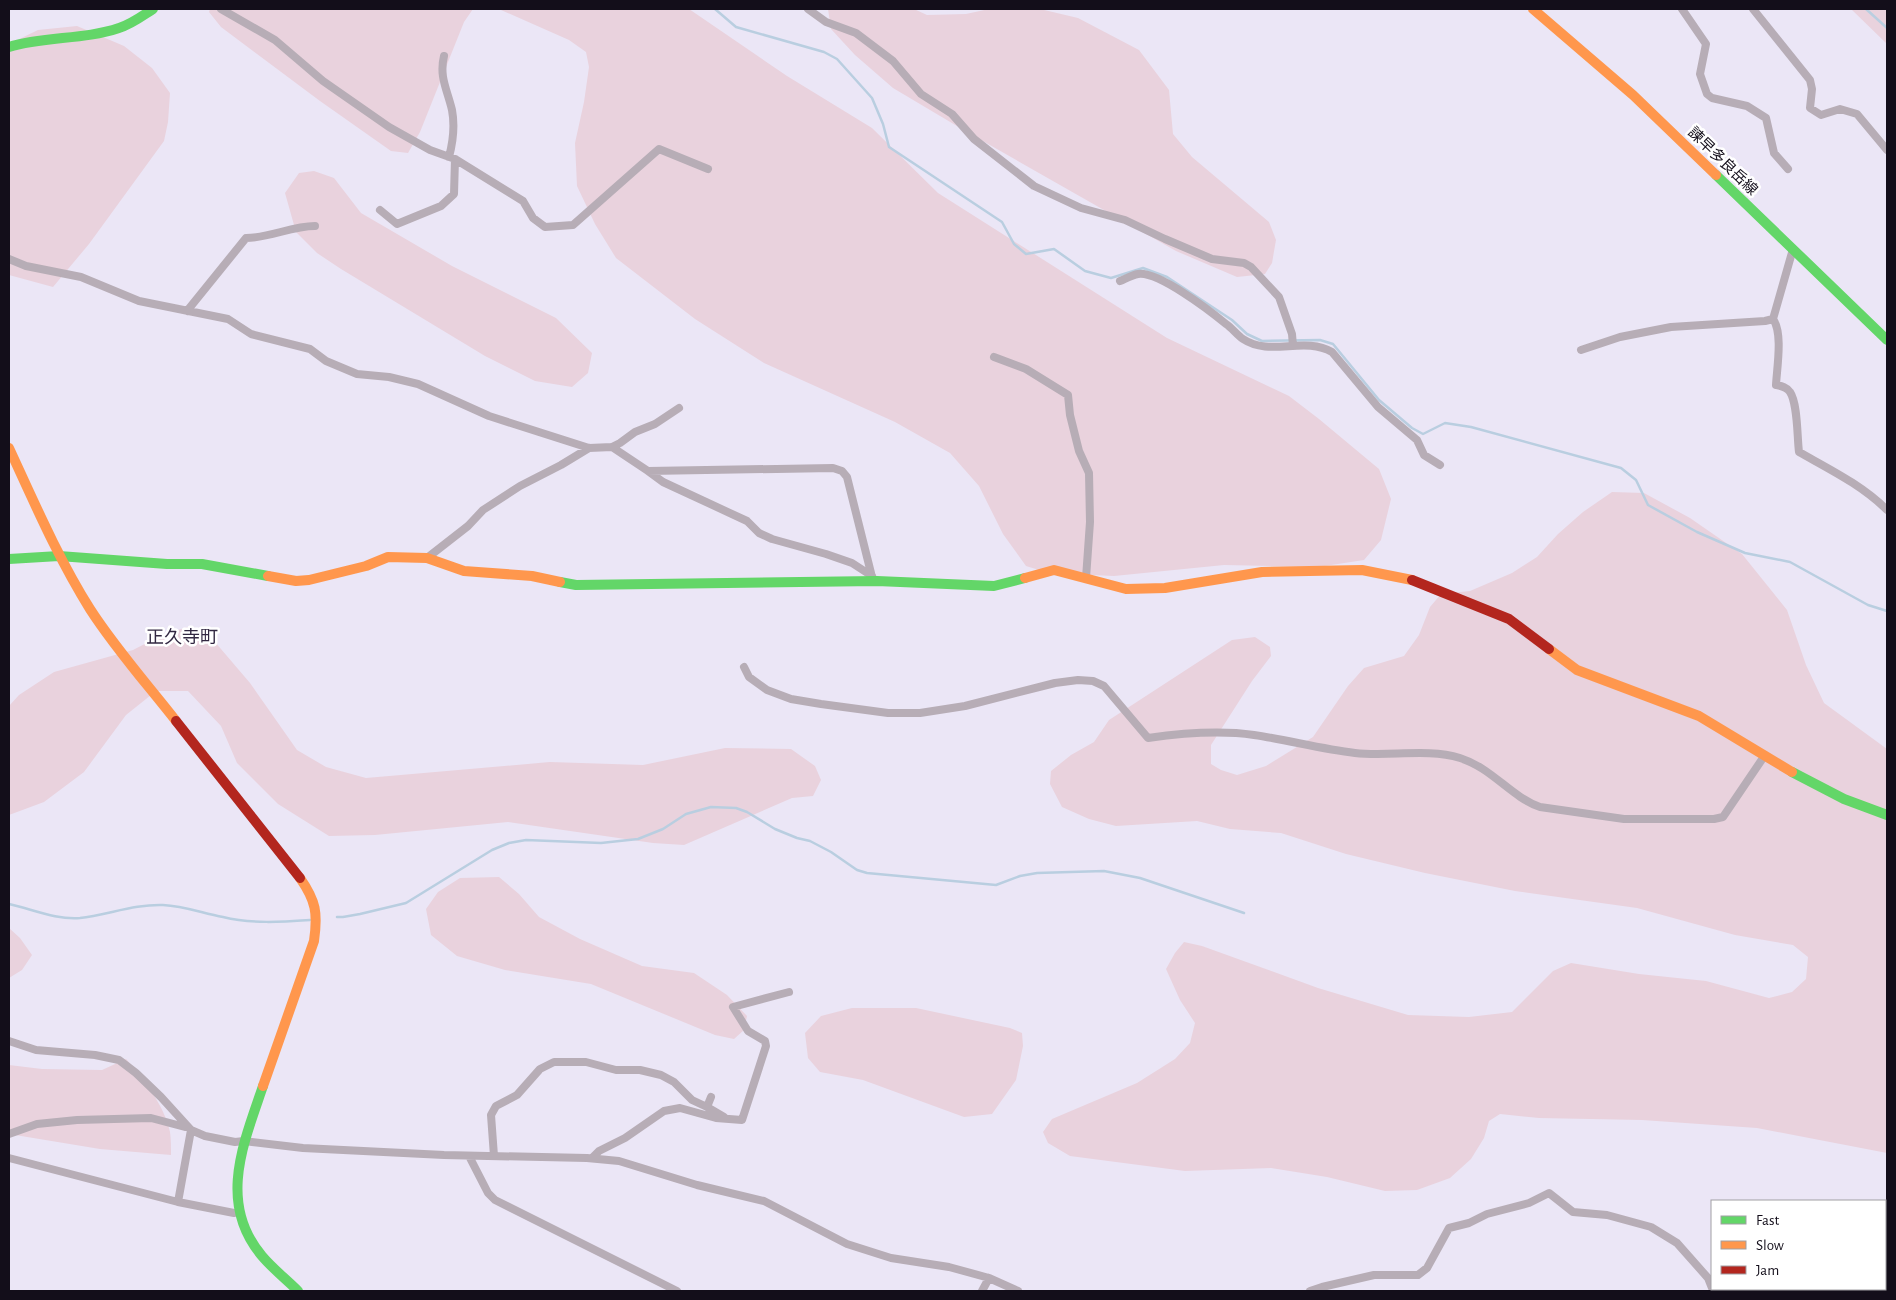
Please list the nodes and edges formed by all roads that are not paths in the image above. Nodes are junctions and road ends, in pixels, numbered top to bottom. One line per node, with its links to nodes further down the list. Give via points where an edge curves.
1 (153, 9): 7 (street, via 116,29 26,41)
2 (221, 9): 10 (street, via 275,40 323,81 389,127 430,150)
3 (808, 9): 22 (street, via 826,22 856,33 893,61 921,94 952,114 974,139 1034,186 1081,208 1125,220 1212,259 1244,263 1251,267 1279,297)
4 (1533, 9): 15 (street, 諫早多良岳線, via 1633,95)
5 (1682, 9): 12 (street, via 1706,44 1700,74 1707,94 1747,106 1766,118 1774,152)
6 (1753, 9): 9 (street, via 1810,80 1810,108 1821,116 1840,109 1856,114)
7 (9, 47)
8 (444, 56): 10 (street, via 441,70 452,112)
9 (1887, 150)
10 (452, 158): 11 (street, via 523,201 534,218 545,227 573,224 659,149); 13 (street, via 454,194 441,206 397,224)
11 (708, 169)
12 (1788, 169)
13 (380, 210)
14 (316, 226): 18 (street, via 301,226 260,238 246,238)
15 (1793, 249): 19 (street); 20 (street, 諫早多良岳線)
16 (9, 259): 18 (street, via 26,266 82,277 139,301)
17 (1120, 281): 22 (street, via 1145,274 1164,281 1244,339 1262,347)
18 (187, 311): 28 (street, via 228,320 251,334 310,349 358,374 418,384 489,416)
19 (1773, 319): 23 (street, via 1671,326 1620,336); 31 (street, via 1778,325 1776,384 1791,393 1798,452 1854,484)
20 (1883, 330): 21 (street, 諫早多良岳線)
21 (1887, 340)
22 (1293, 346): 29 (street, via 1310,345 1332,352 1378,407 1417,440 1424,455)
23 (1581, 350)
24 (994, 357): 36 (street, via 1026,370 1068,396 1079,451 1089,473)
25 (679, 408): 26 (street)
26 (612, 447): 28 (street); 30 (street)
27 (9, 448): 32 (street)
28 (589, 448): 33 (street, via 483,510)
29 (1440, 465)
30 (648, 471): 35 (street, via 663,482 747,521 772,540 852,563); 35 (street, via 833,468 842,471 847,477)
31 (1887, 510)
32 (59, 556): 33 (street, via 202,564 296,581 366,566 388,557); 34 (street); 47 (street, via 105,631 297,874 317,908 314,941)
33 (427, 558): 35 (street, via 464,571 532,576 576,585)
34 (9, 559)
35 (873, 578): 36 (street, via 994,586 1054,570)
36 (1086, 578): 38 (street, via 1126,589 1165,588 1262,572 1362,570 1410,579 1509,619 1577,670 1699,716)
37 (744, 667): 38 (street, via 749,677 767,690 791,698 888,713 920,713 965,706 1055,683 1093,681 1104,686 1148,738 1215,732 1253,735 1356,754 1434,754 1459,758 1477,764 1529,803 1624,819 1723,817)
38 (1765, 755): 39 (street, via 1811,784)
39 (1887, 815)
40 (789, 992): 44 (street, via 733,1007 748,1031 765,1041 766,1046 742,1120)
41 (9, 1042): 45 (street, via 36,1050 95,1054 119,1060 161,1097)
42 (712, 1097): 43 (street)
43 (707, 1107): 44 (street); 49 (street, via 692,1100 674,1082 661,1075 640,1070 616,1070 586,1062 554,1062 540,1069 517,1095 496,1106 491,1115)
44 (727, 1119): 51 (street, via 680,1108 664,1111)
45 (189, 1129): 46 (street, via 151,1118 78,1120 37,1124); 47 (street, via 212,1138); 52 (street)
46 (9, 1134)
47 (244, 1142): 48 (street); 56 (street, via 236,1182 249,1235 261,1255)
48 (469, 1156): 49 (street); 57 (street, via 495,1200)
49 (494, 1156): 51 (street)
50 (9, 1158): 52 (street)
51 (592, 1158): 54 (street, via 619,1161 764,1201 846,1244 891,1258 949,1267)
52 (178, 1202): 53 (street)
53 (234, 1213)
54 (989, 1278): 58 (street); 59 (street)
55 (1711, 1287): 60 (street, via 1708,1278 1677,1242 1651,1228 1607,1215 1573,1212 1549,1193 1529,1203 1449,1228 1428,1268 1418,1275 1374,1275)
56 (298, 1291)
57 (677, 1291)
58 (982, 1291)
59 (1018, 1291)
60 (1310, 1291)

